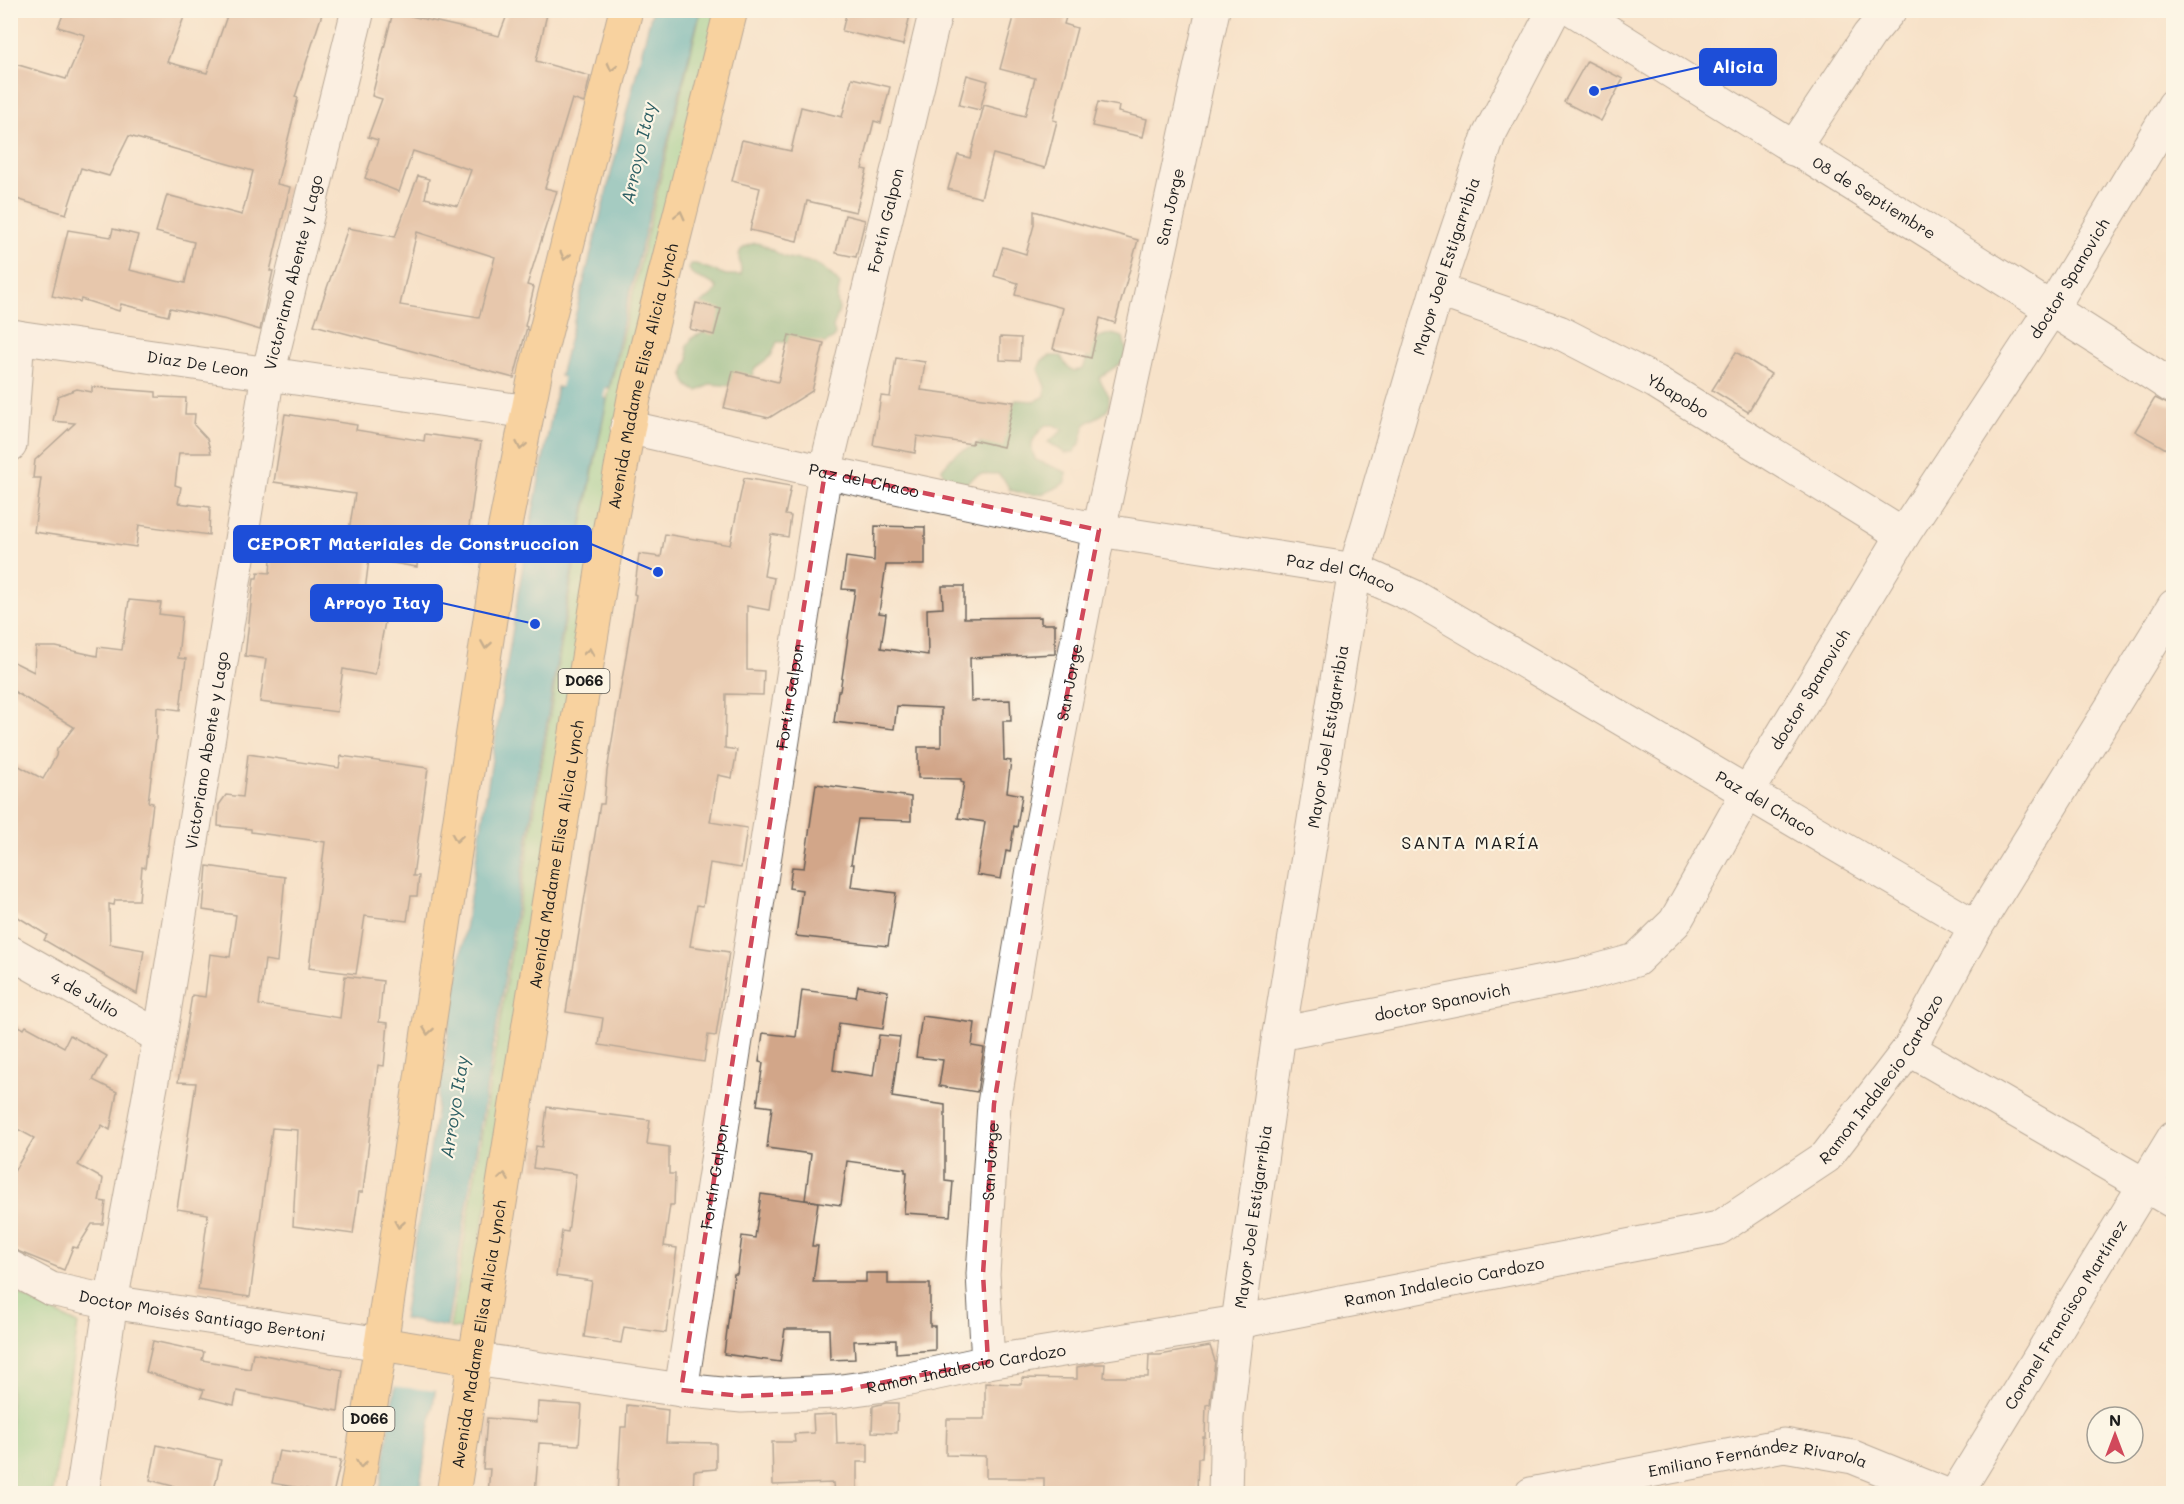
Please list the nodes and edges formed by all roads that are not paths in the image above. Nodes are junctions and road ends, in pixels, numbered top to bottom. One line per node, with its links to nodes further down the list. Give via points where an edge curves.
1 (358, 10): 14 (street, Victoriano Abente y Lago)
2 (626, 10): 16 (highway, D066, one-way to 16)
3 (730, 10): 17 (highway, Avenida Madame Elisa Alicia Lynch / D066, one-way to 3)
4 (936, 10): 19 (street, Fortín Galpon)
5 (1214, 10): 20 (street, San Jorge)
6 (1554, 10): 11 (street, Mayor Joel Estigarribia, via 1489,135)
7 (1574, 10): 10 (street, 08 de Septiembre)
8 (1890, 10): 10 (street)
9 (2174, 105): 12 (street, doctor Spanovich)
10 (1793, 148): 12 (street, 08 de Septiembre)
11 (1437, 290): 21 (street, Ybapobo, via 1559,332 1656,382); 22 (street, Mayor Joel Estigarribia)
12 (2052, 308): 15 (street, 08 de Septiembre); 21 (street, doctor Spanovich)
13 (14, 336): 14 (street, Diaz De Leon); 18 (street)
14 (268, 374): 16 (street, Diaz De Leon); 28 (street, Victoriano Abente y Lago)
15 (2174, 388)
16 (528, 412): 36 (highway, D066, one-way to 36, via 501,546)
17 (627, 428): 19 (street, Paz del Chaco); 37 (highway, Avenida Madame Elisa Alicia Lynch / D066, one-way to 17)
18 (10, 445)
19 (825, 472): 20 (street, Paz del Chaco); 39 (street, Fortín Galpon)
20 (1099, 530): 22 (street, Paz del Chaco); 38 (street, San Jorge, via 1033,869 994,1104 982,1274)
21 (1903, 535): 24 (street, doctor Spanovich)
22 (1355, 570): 24 (street, Paz del Chaco, via 1413,596); 27 (street, Mayor Joel Estigarribia)
23 (2174, 606): 25 (street, Ramon Indalecio Cardozo)
24 (1748, 792): 25 (street, Paz del Chaco); 27 (street, doctor Spanovich, via 1675,922 1636,960 1589,974)
25 (1976, 927): 29 (street, Ramon Indalecio Cardozo)
26 (10, 952): 28 (street, 4 de Julio)
27 (1279, 1034): 35 (street, Mayor Joel Estigarribia)
28 (160, 1037): 34 (street, Victoriano Abente y Lago)
29 (1909, 1048): 31 (street); 35 (street, Ramon Indalecio Cardozo, via 1826,1157 1719,1228)
30 (2174, 1137): 31 (street, Coronel Francisco Martínez)
31 (2143, 1185): 32 (street); 46 (street, Coronel Francisco Martínez)
32 (2174, 1202)
33 (10, 1267): 34 (street, Doctor Moisés Santiago Bertoni, via 51,1288)
34 (111, 1302): 36 (street, Doctor Moisés Santiago Bertoni); 40 (street, Victoriano Abente y Lago)
35 (1238, 1322): 38 (street, Ramon Indalecio Cardozo); 43 (street, Mayor Joel Estigarribia, via 1227,1416)
36 (389, 1345): 37 (highway, Ramon Indalecio Cardozo); 41 (highway, D066, one-way to 41)
37 (461, 1357): 39 (street, Ramon Indalecio Cardozo); 42 (highway, Avenida Madame Elisa Alicia Lynch / D066)
38 (988, 1362): 39 (street, Ramon Indalecio Cardozo, via 834,1392 742,1396)
39 (681, 1390)
40 (82, 1494)
41 (356, 1494)
42 (453, 1494)
43 (1225, 1494)
44 (1531, 1494): 45 (street, Emiliano Fernández Rivarola, via 1784,1445 1853,1457)
45 (1944, 1494)
46 (1956, 1494)

